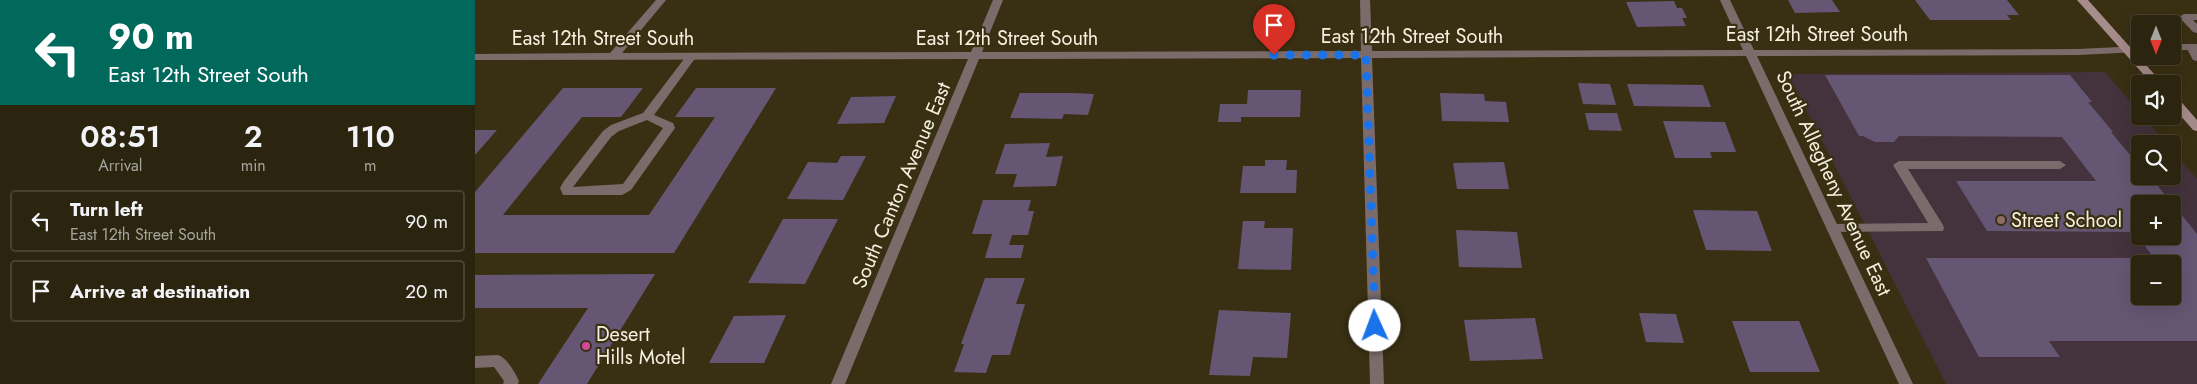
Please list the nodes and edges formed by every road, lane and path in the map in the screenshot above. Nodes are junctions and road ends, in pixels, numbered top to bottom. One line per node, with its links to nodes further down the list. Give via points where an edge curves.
1 (661, 0): 15 (street)
2 (999, 0): 17 (street, South Canton Avenue East)
3 (1365, 0): 13 (street)
4 (1725, 0): 12 (street, South Allegheny Avenue East)
5 (2082, 0): 10 (main road)
6 (2197, 17): 7 (street, via 2184,17)
7 (2197, 30)
8 (2181, 47): 9 (street)
9 (2194, 47): 18 (street)
10 (2127, 49): 11 (street, East 12th Street South); 12 (street, East 12th Street South); 19 (main road)
11 (2131, 49)
12 (1750, 53): 13 (street, East 12th Street South); 24 (street, South Allegheny Avenue East)
13 (1366, 55): 17 (street, East 12th Street South); 28 (street)
14 (475, 57): 15 (street, East 12th Street South)
15 (613, 57): 16 (street, East 12th Street South)
16 (691, 57): 17 (street, East 12th Street South); 21 (street)
17 (975, 57): 27 (street, South Canton Avenue East)
18 (2197, 58)
19 (2150, 75)
20 (2181, 109): 22 (main road)
21 (647, 116): 21 (street, via 607,134 568,184 567,192 616,191 627,187 669,128)
22 (2197, 127)
23 (2060, 165): 24 (street, via 1899,165 1938,228)
24 (1833, 229): 29 (street, South Allegheny Avenue East)
25 (475, 362): 26 (street, via 499,361 512,381)
26 (510, 384)
27 (838, 384)
28 (1377, 384)
29 (1906, 384)

